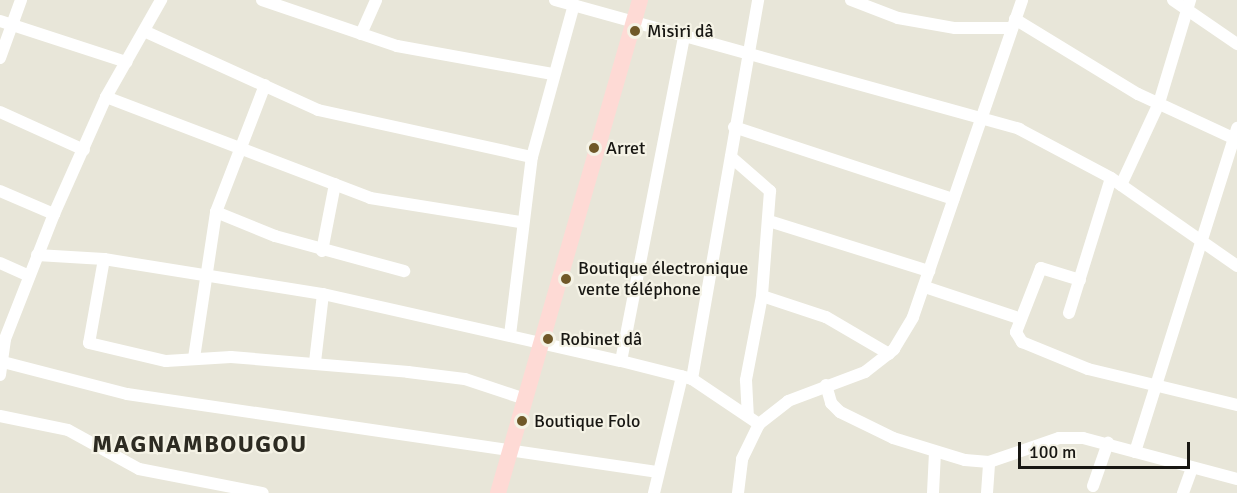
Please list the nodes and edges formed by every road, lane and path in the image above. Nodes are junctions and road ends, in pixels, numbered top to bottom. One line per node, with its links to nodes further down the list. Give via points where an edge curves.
1 (21, 0): 17 (street)
2 (160, 0): 18 (street)
3 (262, 0): 19 (street)
4 (376, 0): 19 (street)
5 (555, 0): 12 (street)
6 (640, 0): 16 (street)
7 (758, 0): 22 (street)
8 (851, 0): 15 (street, via 898,18 955,28)
9 (1022, 0): 15 (street)
10 (1173, 0): 13 (street)
11 (1190, 0): 13 (street)
12 (574, 4): 16 (street); 25 (street)
13 (1186, 13): 21 (street); 28 (street)
14 (0, 21): 17 (street)
15 (1013, 24): 28 (street); 30 (street)
16 (633, 25): 20 (street); 63 (street)
17 (14, 26): 23 (street); 24 (street)
18 (144, 31): 24 (street); 26 (street)
19 (361, 34): 25 (street)
20 (684, 37): 22 (street); 66 (street)
21 (1237, 44)
22 (750, 51): 30 (street); 31 (street)
23 (0, 58)
24 (126, 62): 27 (street)
25 (552, 74): 35 (street)
26 (265, 85): 33 (street); 35 (street, via 318,110)
27 (106, 97): 33 (street); 34 (street)
28 (1159, 104): 32 (street); 37 (street)
29 (0, 112): 34 (street)
30 (982, 119): 37 (street, via 1056,146); 40 (street)
31 (734, 127): 36 (street); 40 (street)
32 (1236, 135): 45 (street)
33 (236, 149): 38 (street); 41 (street)
34 (84, 150): 42 (street)
35 (532, 157): 44 (street)
36 (731, 157): 43 (street, via 770,191); 69 (street)
37 (1116, 181): 45 (street); 55 (street)
38 (335, 184): 44 (street, via 370,198); 46 (street)
39 (0, 191): 42 (street)
40 (953, 199): 52 (street)
41 (216, 212): 46 (street); 54 (street)
42 (54, 214): 47 (street)
43 (769, 221): 52 (street); 58 (street)
44 (520, 222): 61 (street, via 522,258)
45 (1202, 240): 50 (street); 71 (street)
46 (321, 251): 51 (street)
47 (37, 255): 48 (street); 53 (street)
48 (104, 259): 54 (street); 65 (street, via 88,343 166,361)
49 (0, 263): 53 (street)
50 (1237, 266)
51 (404, 271)
52 (929, 271): 56 (street)
53 (29, 276): 62 (street)
54 (204, 276): 57 (street); 65 (street)
55 (1080, 280): 59 (street); 60 (street, via 1041,268)
56 (925, 287): 60 (street); 64 (street)
57 (323, 294): 61 (street); 67 (street)
58 (762, 296): 64 (street, via 826,317); 74 (street, via 746,380)
59 (1069, 313)
60 (1021, 319): 71 (street, via 1018,337 1049,358)
61 (510, 335): 63 (street)
62 (2, 338): 68 (street)
63 (541, 342): 66 (street); 72 (street)
64 (889, 354): 70 (street, via 865,372)
65 (194, 358): 67 (street)
66 (621, 361): 69 (street)
67 (315, 362): 72 (street, via 465,379)
68 (1, 369): 78 (street, via 127,394 322,424 428,434)
69 (687, 377): 74 (street); 83 (street)
70 (826, 385): 76 (street, via 788,401); 79 (street, via 834,408)
71 (1158, 386): 73 (street); 80 (street)
72 (525, 399): 78 (street)
73 (1237, 405)
74 (748, 415): 76 (street)
75 (0, 416): 86 (street, via 68,430 139,469)
76 (759, 424): 89 (street, via 742,459)
77 (1108, 443): 80 (street); 81 (street, via 1059,438); 85 (street)
78 (510, 452): 83 (street); 87 (street)
79 (935, 452): 81 (street); 90 (street)
80 (1135, 452): 82 (street)
81 (989, 462): 91 (street)
82 (1192, 468): 84 (street); 92 (street)
83 (658, 472): 88 (street)
84 (1237, 479)
85 (1093, 486)
86 (263, 493)
87 (498, 493)
88 (654, 493)
89 (738, 493)
90 (933, 493)
91 (987, 493)
92 (1183, 493)

